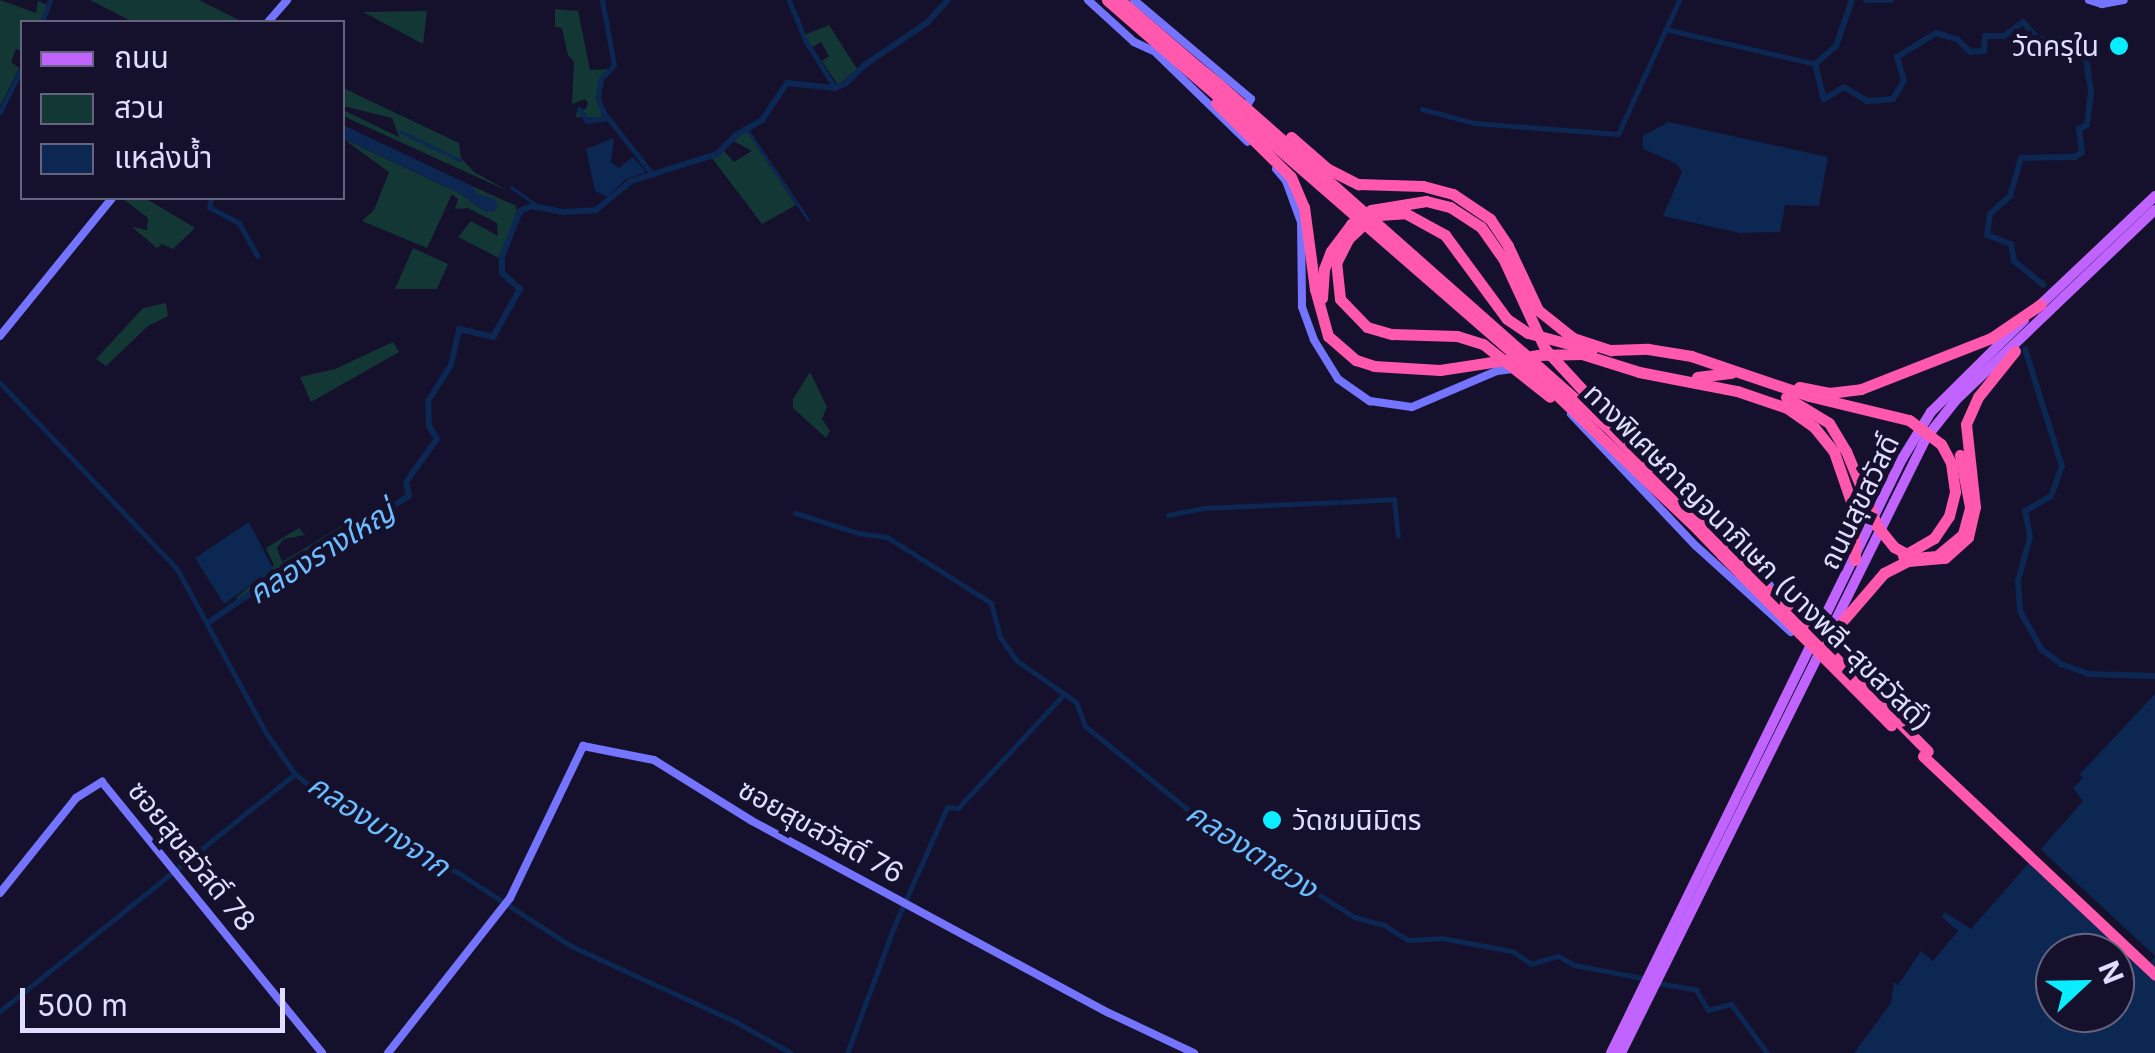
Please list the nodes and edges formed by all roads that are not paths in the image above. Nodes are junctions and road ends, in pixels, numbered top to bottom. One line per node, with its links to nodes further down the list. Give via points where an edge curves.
1 (287, 0): 8 (main road)
2 (1088, 0): 10 (main road)
3 (1107, 0): 11 (highway, bridge)
4 (1120, 0): 12 (highway, bridge)
5 (1134, 0): 9 (main road)
6 (2090, 0): 7 (main road)
7 (2124, 0)
8 (270, 20)
9 (1157, 20): 10 (main road); 13 (main road, via 1251,99)
10 (1134, 42): 13 (main road, via 1153,50)
11 (1158, 44): 14 (highway, bridge); 22 (highway, bridge, via 1291,177 1304,207 1320,320)
12 (1219, 84): 14 (highway, bridge); 24 (highway, bridge, via 1338,176 1368,186 1423,186 1483,212 1501,232 1538,310 1554,326 1596,346 1691,356)
13 (1233, 128): 27 (main road, via 1276,168 1295,200 1304,244 1302,307 1338,379 1370,401 1412,407 1513,369)
14 (1321, 180): 28 (highway, ทางพิเศษกาญจนาภิเษก (บางพลี-สุขสวัสดิ์), bridge, via 1533,360); 29 (highway, ทางพิเศษกาญจนาภิเษก (บางพลี-สุขสวัสดิ์), bridge, via 1558,393)
15 (2155, 196): 18 (main road, ถนนสุขสวัสดิ์)
16 (110, 200): 20 (main road)
17 (2155, 210): 18 (main road, ถนนสุขสวัสดิ์)
18 (2118, 238): 19 (main road, ถนนสุขสวัสดิ์); 21 (main road, ถนนสุขสวัสดิ์)
19 (2041, 304): 25 (highway, via 1991,338 1861,389 1829,393); 30 (main road, ถนนสุขสวัสดิ์, via 1931,412)
20 (0, 336)
21 (2022, 338): 23 (highway); 32 (main road, ถนนสุขสวัสดิ์, via 1926,438)
22 (1336, 345): 26 (highway, via 1363,362 1401,370 1562,353); 28 (highway, bridge, via 1322,301 1324,269 1339,238 1360,216 1396,202 1450,207 1481,227 1503,258 1551,359)
23 (2015, 351): 26 (highway, bridge, via 1968,402 1960,454 1970,508 1963,534 1937,556 1914,558 1894,548 1876,526 1829,424 1790,398); 31 (highway, via 1978,397 1966,424 1975,507 1968,537 1945,558 1908,561 1884,573)
24 (1732, 373): 25 (highway); 29 (highway, bridge, via 1681,376 1519,328 1499,312 1445,235 1406,213 1366,222 1336,263 1340,299 1367,327 1483,344)
25 (1760, 382): 31 (highway, bridge, via 1909,420 1941,444 1951,464 1950,516 1934,538 1875,572)
26 (1710, 386): 30 (highway, via 1788,408 1826,440 1850,494)
27 (1575, 417): 32 (main road, via 1584,400 1598,404 1679,482); 33 (main road, via 1696,546)
28 (1686, 506): 36 (highway, ทางพิเศษกาญจนาภิเษก (บางพลี-สุขสวัสดิ์), bridge, via 1861,686)
29 (1698, 530): 37 (highway, ทางพิเศษกาญจนาภิเษก (บางพลี-สุขสวัสดิ์), bridge, via 1842,678)
30 (1855, 560): 32 (main road, ถนนสุขสวัสดิ์)
31 (1834, 631): 32 (highway)
32 (1821, 640): 33 (main road, ถนนสุขสวัสดิ์); 35 (main road, ถนนสุขสวัสดิ์)
33 (1811, 652): 35 (main road, ถนนสุขสวัสดิ์)
34 (0, 892): 39 (main road, ซอยสุขสวัสดิ์ 78, via 76,798 102,782)
35 (1671, 940): 38 (main road, ถนนสุขสวัสดิ์)
36 (2155, 965)
37 (2155, 975)
38 (1648, 986): 42 (main road, ถนนสุขสวัสดิ์); 43 (main road, ถนนสุขสวัสดิ์)
39 (322, 1053)
40 (388, 1053): 41 (main road, ซอยสุขสวัสดิ์ 76, via 510,898 582,746 654,760 743,816)
41 (1194, 1053)
42 (1611, 1053)
43 (1621, 1053)

